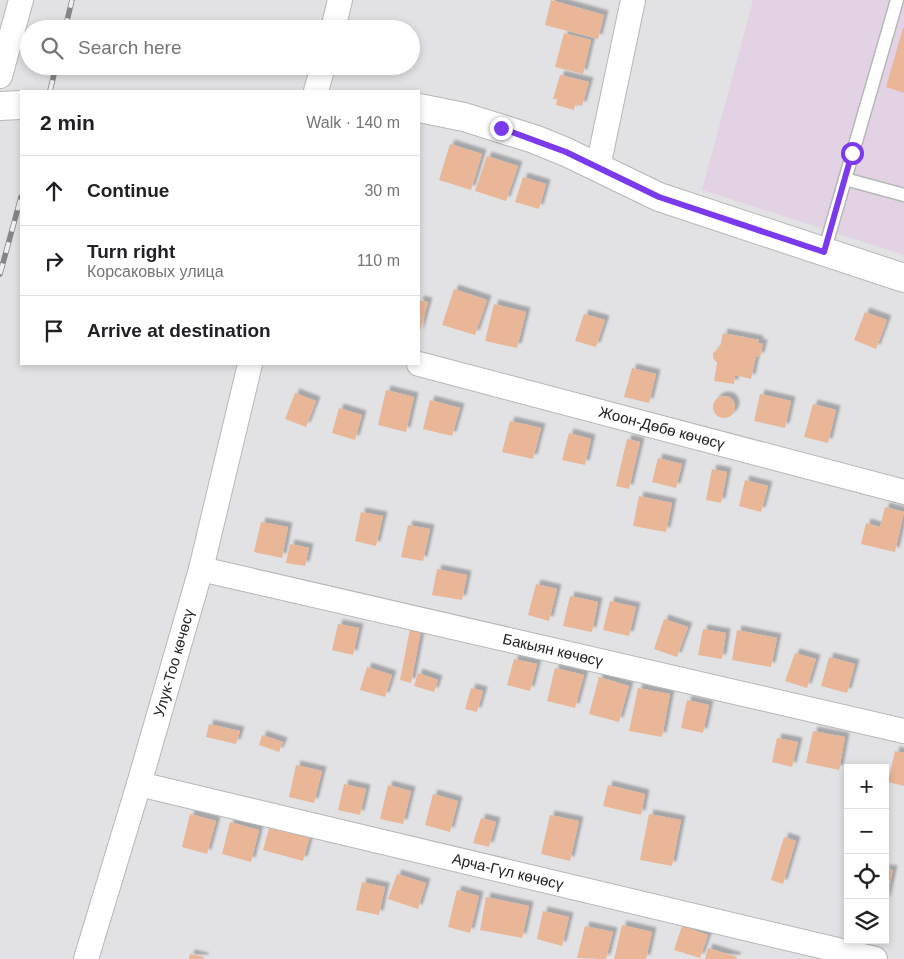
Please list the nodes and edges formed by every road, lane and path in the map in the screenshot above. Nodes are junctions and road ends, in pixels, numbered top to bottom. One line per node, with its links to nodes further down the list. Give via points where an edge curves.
1 (21, 0): 7 (street)
2 (340, 0): 5 (street)
3 (633, 0): 12 (street)
4 (896, 0): 13 (lane)
5 (335, 20)
6 (320, 75): 8 (street)
7 (0, 76)
8 (316, 90)
9 (20, 105): 10 (street)
10 (0, 106)
11 (420, 108): 12 (street, via 501,128)
12 (598, 167): 15 (street, via 659,197)
13 (845, 179): 14 (lane); 15 (lane)
14 (904, 195)
15 (824, 252): 16 (street)
16 (904, 278)
17 (420, 364): 19 (street, Жоон-Дөбө көчөсү)
18 (250, 365): 20 (street, Улук-Тоо көчөсү)
19 (904, 492)
20 (201, 568): 21 (street, Бакыян көчөсү); 22 (street, Улук-Тоо көчөсү)
21 (904, 731)
22 (140, 784): 23 (street, Улук-Тоо көчөсү); 24 (street, Арча-Гүл көчөсү)
23 (86, 959)
24 (875, 959)

